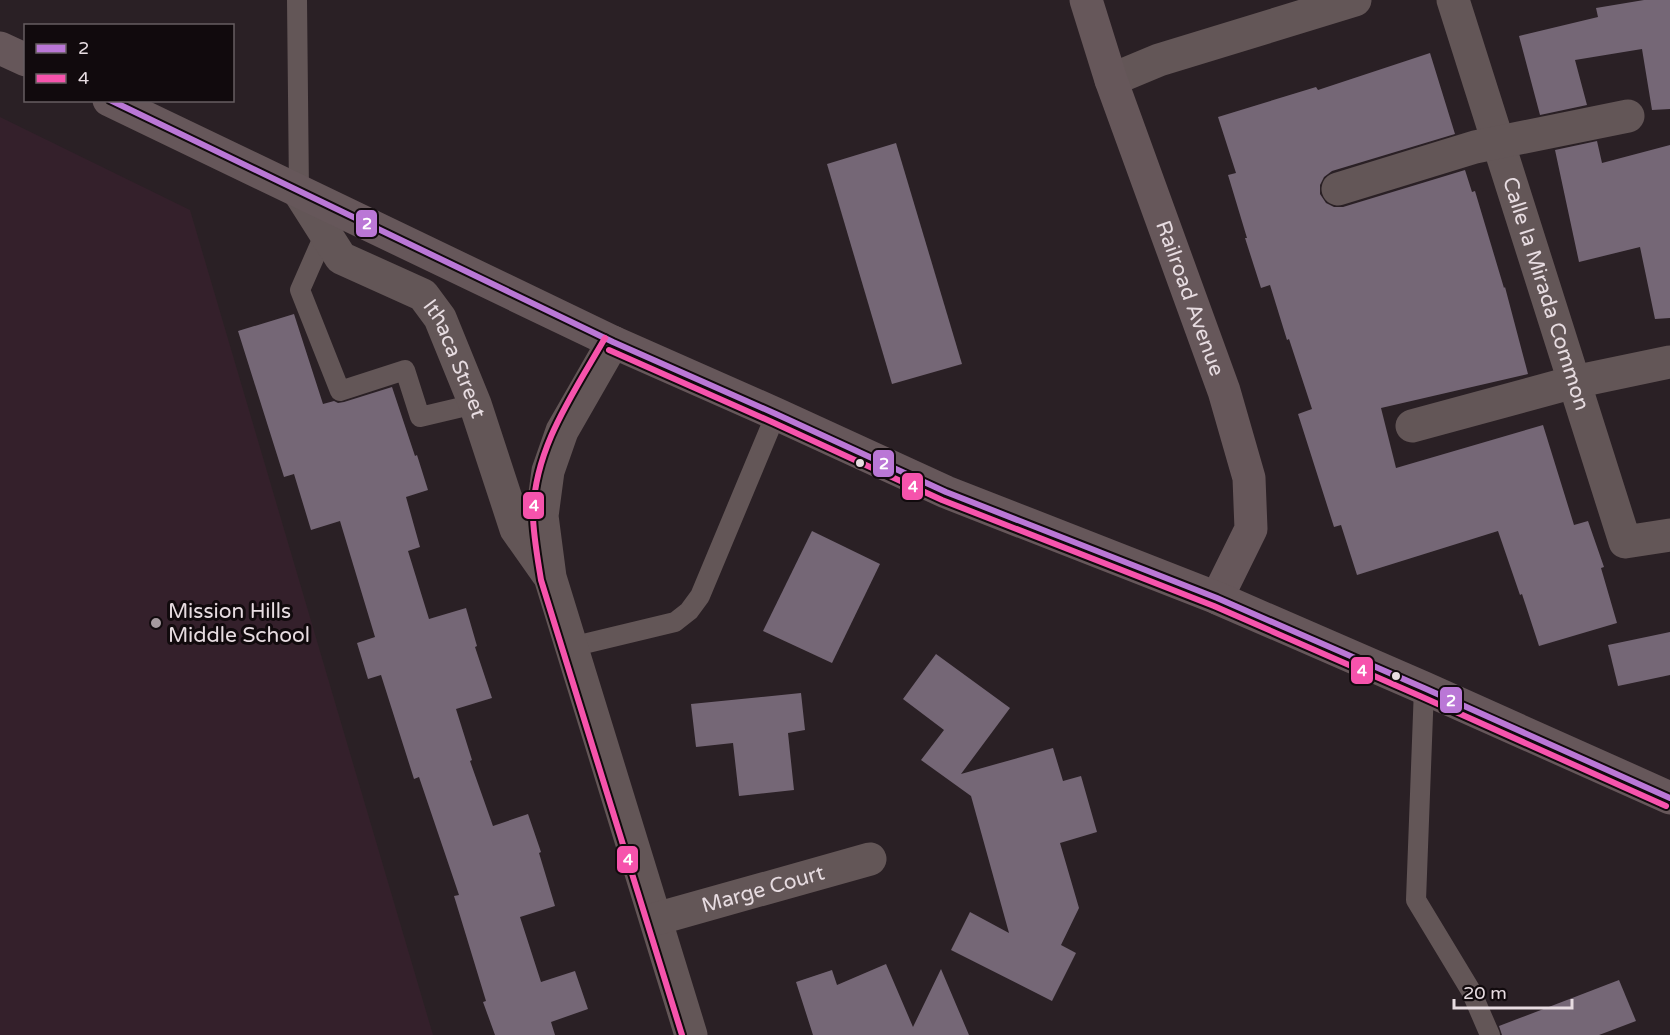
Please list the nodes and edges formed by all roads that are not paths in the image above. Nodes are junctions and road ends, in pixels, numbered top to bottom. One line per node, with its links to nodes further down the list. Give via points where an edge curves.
1 (297, 0): 12 (lane)
2 (1086, 0): 7 (main road, Railroad Avenue)
3 (1354, 0): 7 (street, via 1159,60)
4 (1454, 0): 10 (street, Calle la Mirada Common)
5 (0, 48): 6 (main road)
6 (24, 59)
7 (1111, 80): 22 (main road, Railroad Avenue, via 1224,391 1249,478 1251,529)
8 (113, 102): 12 (main road)
9 (1629, 116): 10 (street)
10 (1498, 142): 11 (street); 16 (street, Calle la Mirada Common)
11 (1338, 189)
12 (299, 192): 13 (street, Ithaca Street); 14 (main road)
13 (325, 234): 17 (street, Ithaca Street, via 341,258 423,295 440,318); 17 (lane, via 300,290 340,391 405,370 420,417)
14 (613, 342): 18 (main road); 21 (street, Ithaca Street, via 562,431 548,471 542,516)
15 (1670, 362): 16 (street)
16 (1574, 382): 19 (street); 20 (street, Calle la Mirada Common, via 1625,542)
17 (475, 404): 21 (street, Ithaca Street, via 516,530)
18 (776, 414): 22 (main road, via 946,492); 23 (lane, via 700,596 689,611 675,622)
19 (1412, 426)
20 (1670, 535)
21 (550, 577): 23 (street, Ithaca Street)
22 (1218, 598): 24 (main road)
23 (571, 647): 27 (street, Ithaca Street)
24 (1424, 687): 25 (main road); 29 (lane, via 1416,900 1471,991)
25 (1670, 798)
26 (870, 859): 27 (street, Marge Court)
27 (656, 919): 28 (street, Ithaca Street)
28 (691, 1035)
29 (1490, 1035)

